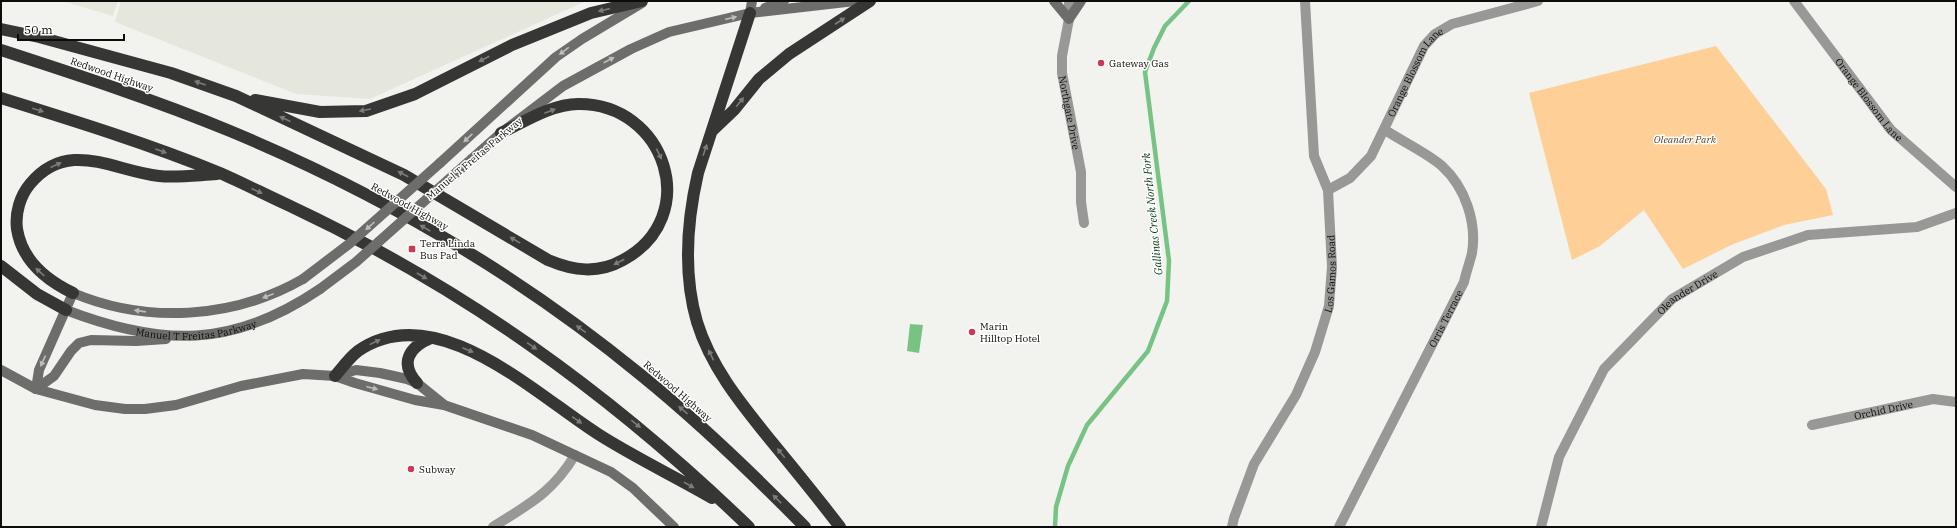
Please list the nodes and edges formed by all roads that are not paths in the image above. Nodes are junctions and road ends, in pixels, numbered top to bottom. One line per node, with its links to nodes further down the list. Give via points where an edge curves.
1 (644, 1): 16 (highway, one-way to 16, via 591,13 512,45 415,94 366,111 320,112); 27 (main road, Manuel T Freitas Parkway, one-way to 27, bridge, via 556,57 349,244 303,279 246,303 185,314 136,311)
2 (752, 1): 12 (main road)
3 (784, 1): 12 (main road)
4 (855, 1): 12 (main road, Manuel T Freitas Parkway)
5 (870, 1): 18 (highway, one-way to 5, via 734,110 759,79 789,54)
6 (1054, 1): 13 (main road)
7 (1069, 1): 13 (street, Northgate Drive)
8 (1081, 1): 13 (main road)
9 (1305, 1): 23 (street, Los Gamos Road, via 1314,156)
10 (1538, 1): 19 (street, Orange Blossom Lane, via 1452,24 1435,34 1424,46)
11 (1794, 1): 22 (street, Orange Blossom Lane, via 1891,130)
12 (750, 13): 18 (highway); 20 (main road, Manuel T Freitas Parkway, one-way to 12, via 563,86 631,48 669,32)
13 (1069, 20): 25 (street, Northgate Drive, via 1062,56 1062,73 1081,172)
14 (1, 29): 16 (highway, one-way to 14, via 171,73)
15 (1, 50): 43 (highway, Redwood Highway, one-way to 15, via 714,439 641,375 545,303 444,239 339,182 231,131 146,98)
16 (236, 96): 20 (highway, one-way to 16, via 548,112 577,104 601,107 631,119 653,142 667,178 664,212 654,233 637,252 609,267 583,270 563,267 404,175)
17 (1, 98): 21 (highway, one-way to 21)
18 (712, 130): 44 (highway, one-way to 18, via 730,389 697,322 689,282 689,237 696,180)
19 (1385, 130): 23 (street, Orange Blossom Lane, via 1371,156 1350,178); 46 (street, Orris Terrace, via 1442,165 1458,185 1469,209 1472,252 1464,282)
20 (501, 133): 29 (main road, Manuel T Freitas Parkway, bridge, via 356,262 285,312 228,332)
21 (222, 174): 27 (highway, one-way to 21, via 37,269 28,258 19,236 16,221 19,205 25,191 41,173 66,161 84,159 159,176); 39 (highway, one-way to 39, via 373,248 500,324 618,410 664,447)
22 (1956, 187)
23 (1328, 190): 45 (street, Los Gamos Road, via 1332,267 1329,306 1316,352 1296,394 1254,464)
24 (1956, 213): 47 (street, Oleander Drive, via 1917,227 1808,235 1743,257 1672,299 1604,369 1559,457)
25 (1084, 224)
26 (1, 266): 28 (highway, via 37,294)
27 (73, 293): 28 (main road)
28 (66, 310): 29 (main road, Manuel T Freitas Parkway, via 117,326); 34 (main road, one-way to 34, via 39,370)
29 (181, 337): 34 (main road, via 136,341 91,340 79,343 54,376)
30 (431, 338): 32 (highway, one-way to 30, via 358,351 385,337 410,335); 33 (highway, via 420,343 408,357 408,371); 39 (highway, one-way to 39, via 471,351 524,382 598,434)
31 (1, 370): 34 (main road)
32 (335, 376): 33 (main road, via 356,370 380,373); 34 (main road, via 289,376 241,386 176,405 145,409 95,405); 36 (main road, one-way to 36, via 415,400)
33 (417, 383): 36 (main road)
34 (36, 389)
35 (1956, 402): 37 (street, Orchid Drive, via 1933,399)
36 (444, 405): 38 (main road, via 532,435)
37 (1812, 425)
38 (575, 455): 40 (street, via 564,473 543,494); 41 (main road, via 622,480)
39 (728, 507): 42 (highway)
40 (493, 527)
41 (674, 527)
42 (749, 527)
43 (805, 527)
44 (840, 527)
45 (1232, 527)
46 (1339, 527)
47 (1541, 527)

